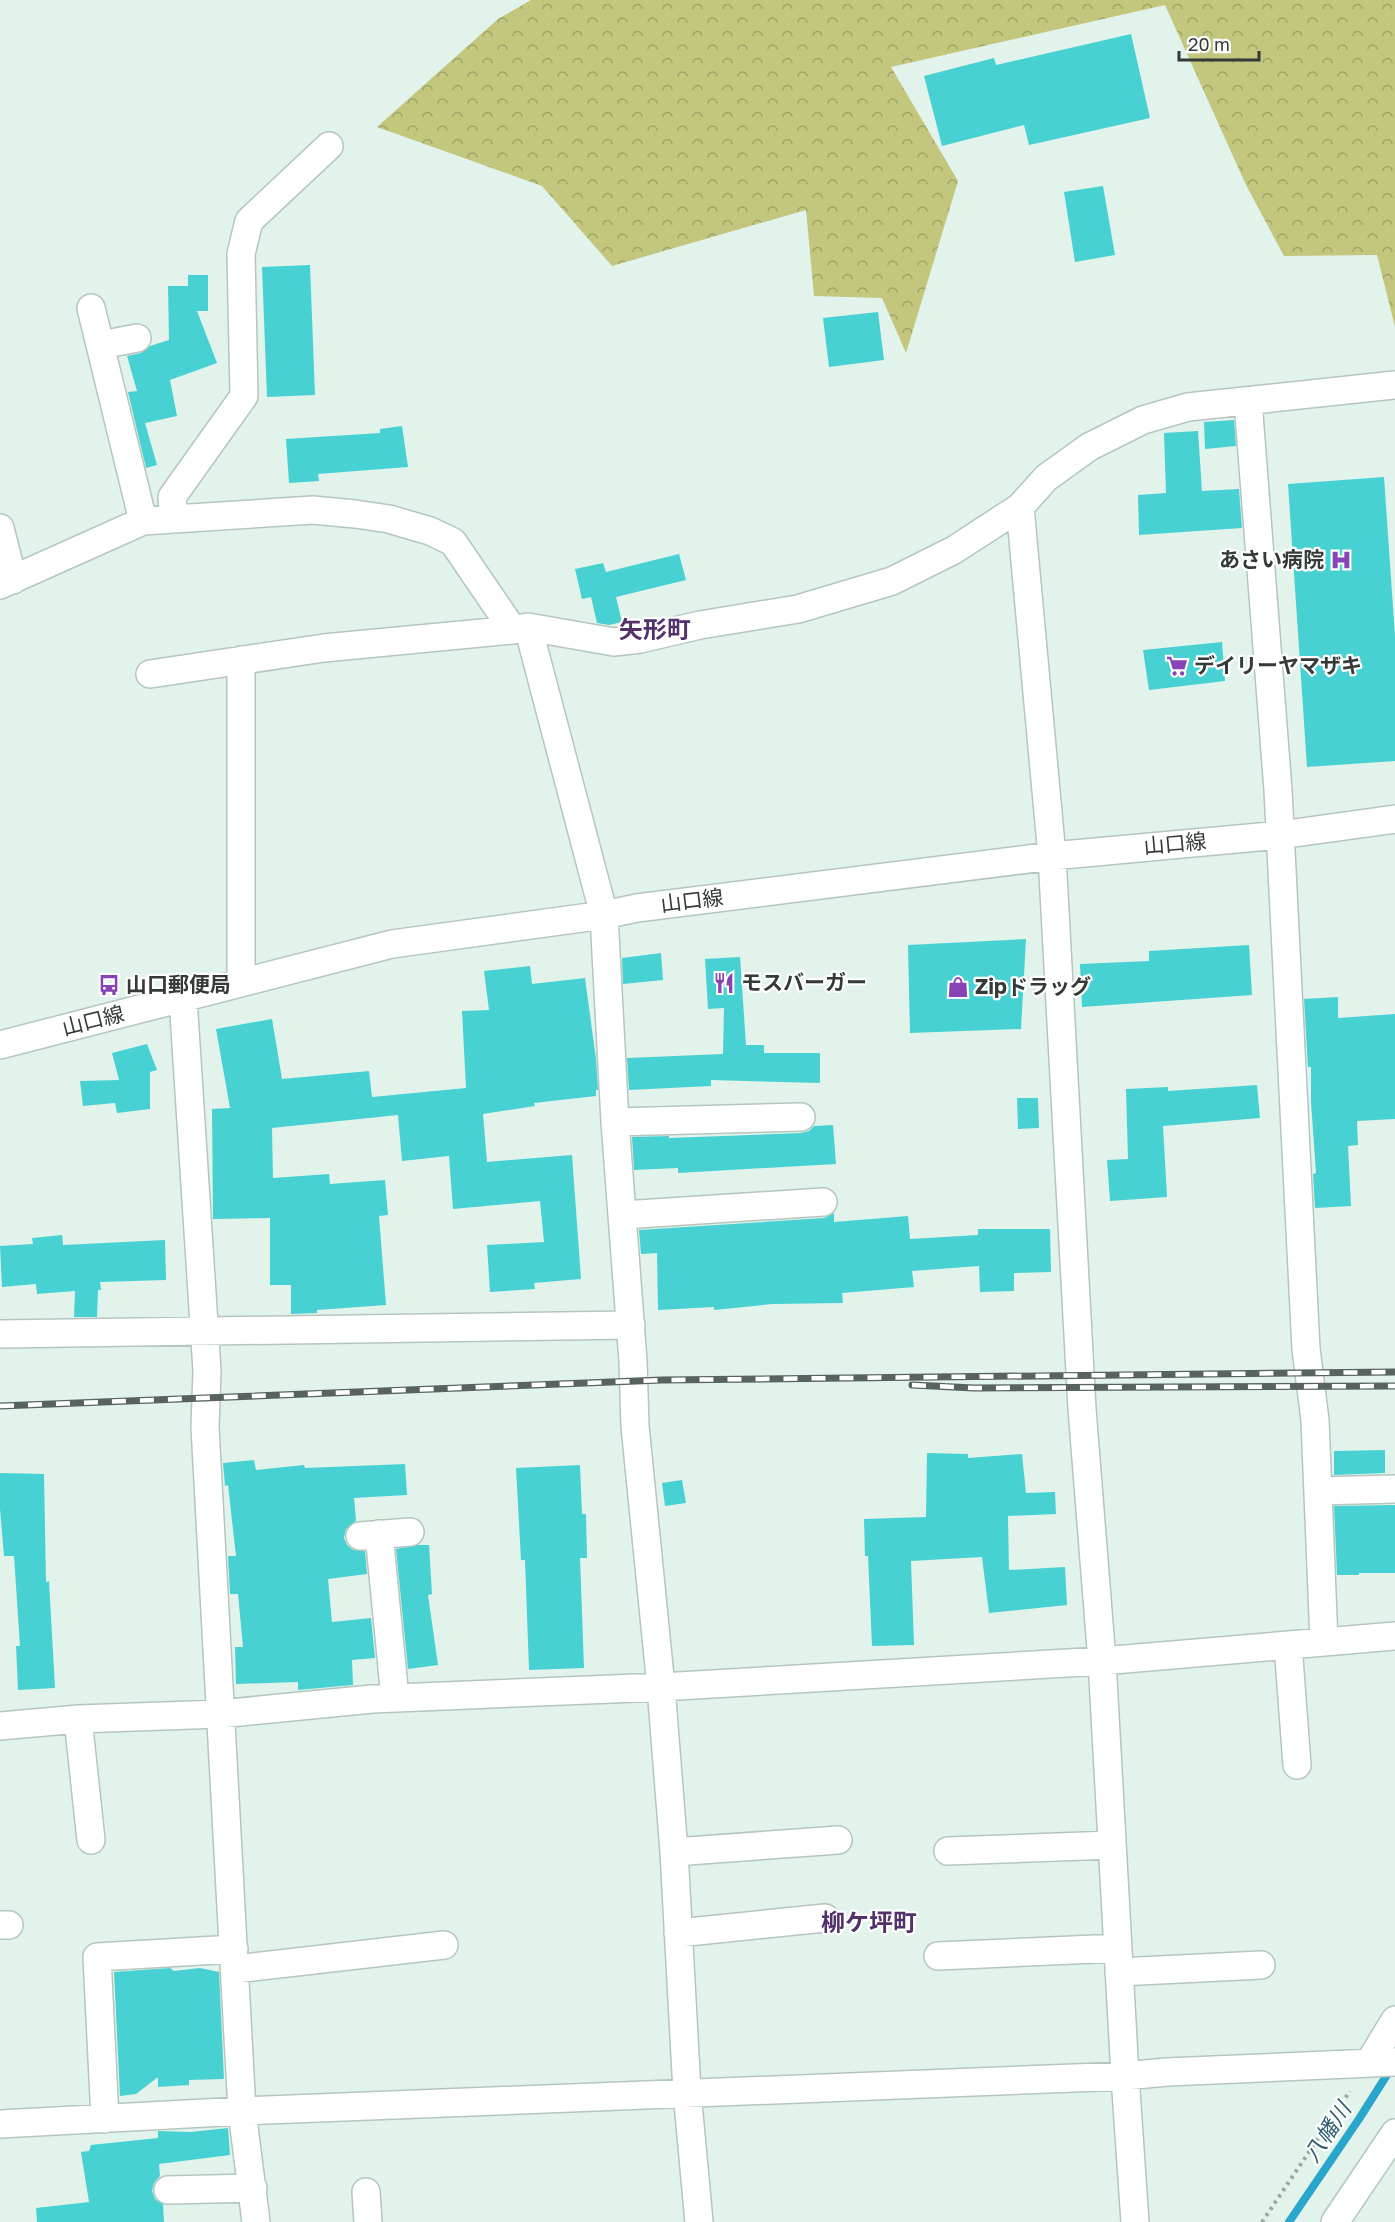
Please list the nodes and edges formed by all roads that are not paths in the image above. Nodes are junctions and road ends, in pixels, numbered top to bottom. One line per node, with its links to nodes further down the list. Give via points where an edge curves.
1 (329, 146): 8 (street, via 249,221 241,254 244,396 172,497)
2 (91, 308): 4 (street)
3 (137, 338): 4 (street)
4 (101, 345): 9 (street)
5 (1395, 385): 6 (street)
6 (1248, 401): 7 (street, via 1188,407 1143,420 1080,453 1046,478); 16 (street)
7 (1020, 507): 12 (street, via 954,550 892,581 798,609 614,642); 17 (street)
8 (174, 518): 9 (street); 12 (street, via 313,510 389,519 430,531 453,542)
9 (143, 521): 11 (street)
10 (0, 528): 11 (street)
11 (6, 583)
12 (520, 628): 13 (street); 18 (street)
13 (241, 660): 14 (street); 19 (street)
14 (150, 674)
15 (1395, 819): 16 (street, 山口線)
16 (1280, 835): 17 (street, 山口線); 30 (street, via 1306,1349)
17 (1052, 856): 18 (street, 山口線); 35 (street, via 1082,1409)
18 (604, 915): 19 (street, 山口線, via 392,944); 23 (street)
19 (241, 983): 20 (street, 山口線)
20 (183, 998): 21 (street, 山口線); 27 (street)
21 (0, 1045)
22 (801, 1117): 23 (street, via 773,1109)
23 (615, 1122): 25 (street)
24 (823, 1202): 25 (street, via 795,1193)
25 (623, 1215): 26 (street)
26 (631, 1325): 27 (street); 36 (street, via 635,1426)
27 (204, 1330): 28 (street); 38 (street, via 205,1427)
28 (0, 1334)
29 (1395, 1489): 30 (street)
30 (1318, 1491): 33 (street)
31 (410, 1532): 37 (street, via 369,1535)
32 (1395, 1636): 33 (street)
33 (1324, 1642): 34 (street)
34 (1288, 1645): 35 (street); 41 (street)
35 (1102, 1661): 36 (street); 44 (street)
36 (661, 1687): 37 (street); 46 (street)
37 (395, 1698): 38 (street)
38 (220, 1714): 39 (street); 51 (street)
39 (78, 1719): 40 (street); 42 (street)
40 (0, 1726)
41 (1297, 1765)
42 (91, 1840)
43 (838, 1840): 46 (street)
44 (1112, 1845): 45 (street); 52 (street)
45 (948, 1851)
46 (674, 1852): 48 (street)
47 (825, 1918): 48 (street)
48 (678, 1933): 57 (street)
49 (444, 1945): 51 (street)
50 (938, 1956): 52 (street)
51 (234, 1959): 58 (street); 59 (street, via 97,1957)
52 (1118, 1960): 53 (street); 56 (street)
53 (1261, 1965)
54 (1395, 2020): 55 (street)
55 (1384, 2063): 56 (street)
56 (1125, 2076): 57 (street); 68 (street)
57 (687, 2092): 58 (street); 67 (street)
58 (242, 2111): 59 (street); 62 (street)
59 (105, 2119): 60 (street)
60 (0, 2124)
61 (1395, 2133): 69 (street)
62 (253, 2188): 63 (street); 65 (street)
63 (168, 2190)
64 (366, 2192): 66 (street)
65 (256, 2222)
66 (368, 2222)
67 (699, 2222)
68 (1135, 2222)
69 (1335, 2222)

